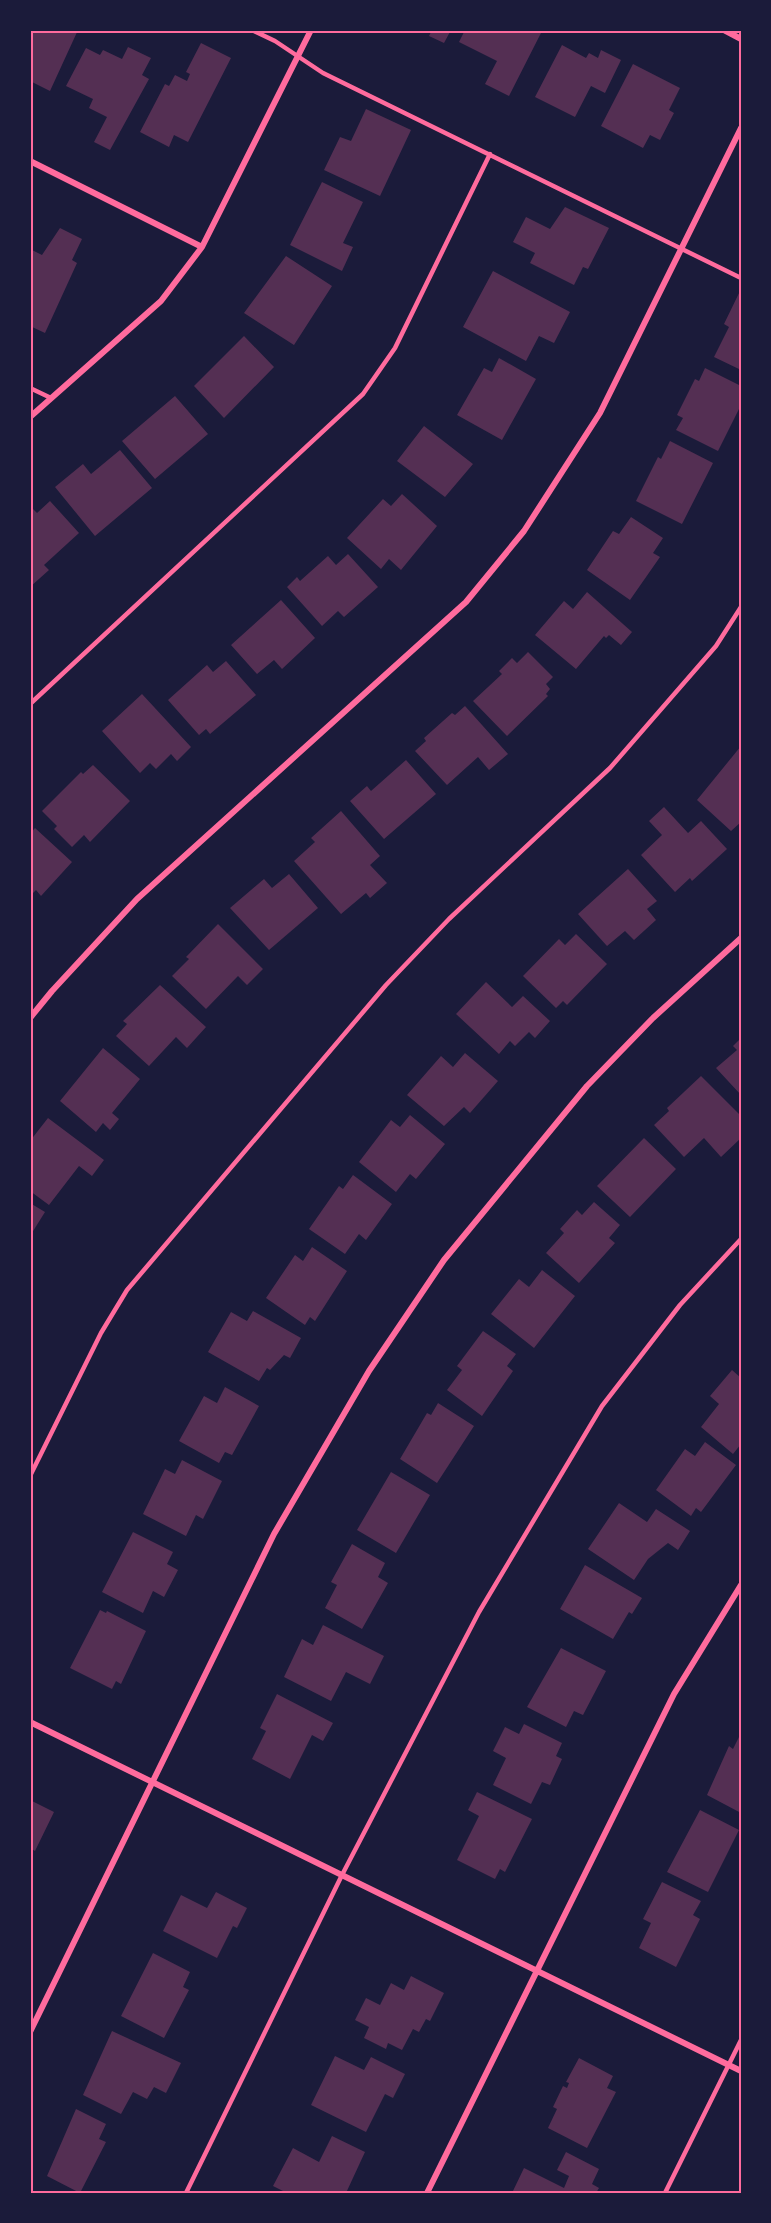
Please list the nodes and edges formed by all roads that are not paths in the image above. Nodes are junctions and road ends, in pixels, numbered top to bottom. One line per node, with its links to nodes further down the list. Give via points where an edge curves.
1 (252, 30): 5 (lane)
2 (311, 30): 5 (street)
3 (724, 30): 4 (street)
4 (741, 39)
5 (298, 57): 7 (lane, via 323,73); 9 (street)
6 (741, 129): 10 (street)
7 (490, 154): 10 (lane); 16 (lane, via 395,348 363,394)
8 (30, 161): 9 (street)
9 (202, 247): 13 (street, via 161,301)
10 (681, 249): 11 (lane); 18 (street, via 600,412 524,531 466,602 138,899)
11 (741, 278)
12 (30, 388): 13 (lane)
13 (51, 398): 14 (street)
14 (30, 417)
15 (741, 607): 20 (lane, via 716,646 610,768 449,919 386,985 127,1290 101,1333)
16 (30, 704)
17 (741, 938): 23 (street, via 653,1018 587,1086 444,1260 369,1371 274,1534)
18 (30, 1018)
19 (741, 1239): 24 (lane, via 680,1305 602,1406 479,1612)
20 (30, 1476)
21 (741, 1585): 25 (street, via 674,1694)
22 (30, 1722): 23 (street)
23 (154, 1781): 24 (street); 26 (street)
24 (342, 1875): 25 (street); 30 (lane)
25 (536, 1971): 28 (street); 31 (street)
26 (30, 2032)
27 (741, 2040): 28 (lane)
28 (728, 2065): 29 (street); 32 (lane)
29 (741, 2071)
30 (186, 2193)
31 (427, 2193)
32 (665, 2193)

